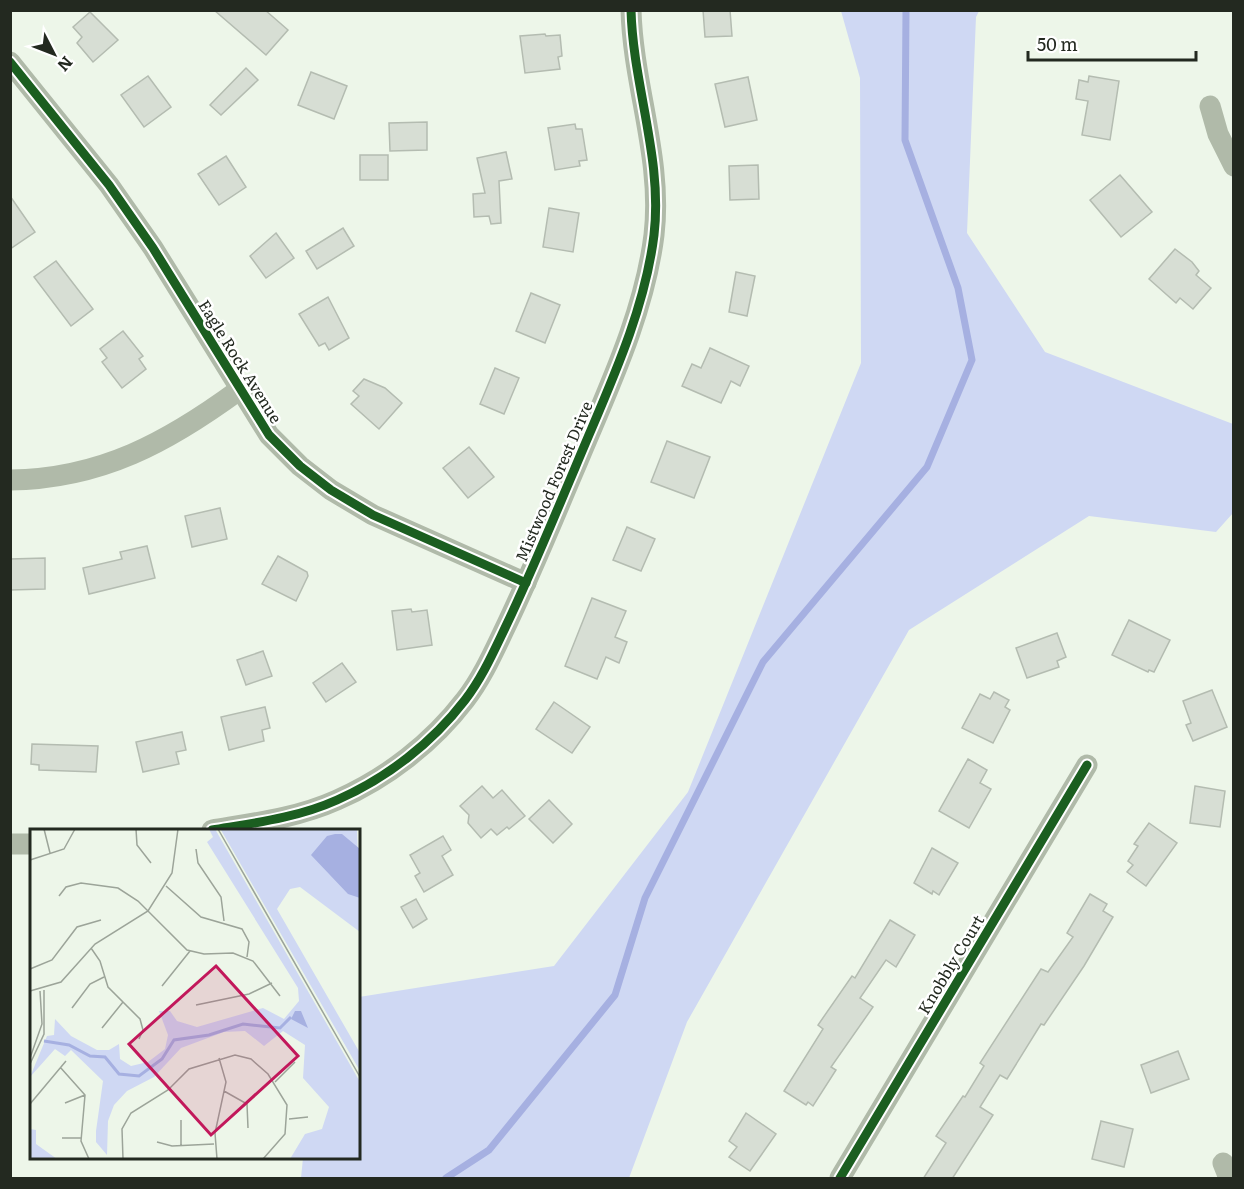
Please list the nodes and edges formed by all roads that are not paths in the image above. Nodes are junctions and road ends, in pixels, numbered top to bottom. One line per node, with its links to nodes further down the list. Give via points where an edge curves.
1 (631, 10): 7 (street, Mistwood Forest Drive, via 656,201 647,277 604,399)
2 (10, 62): 5 (street, Eagle Rock Avenue, via 109,185 147,239)
3 (1210, 106): 4 (street)
4 (1233, 166)
5 (239, 390): 6 (street, via 191,425 121,460 45,480); 7 (street, Eagle Rock Avenue, via 269,435 331,490 373,516)
6 (10, 480)
7 (526, 583): 9 (street, Mistwood Forest Drive, via 466,699 441,729 410,756 375,781 336,800 296,815)
8 (1087, 765): 12 (street, Knobbly Court)
9 (222, 829)
10 (10, 844): 11 (street)
11 (30, 844)
12 (840, 1179)

